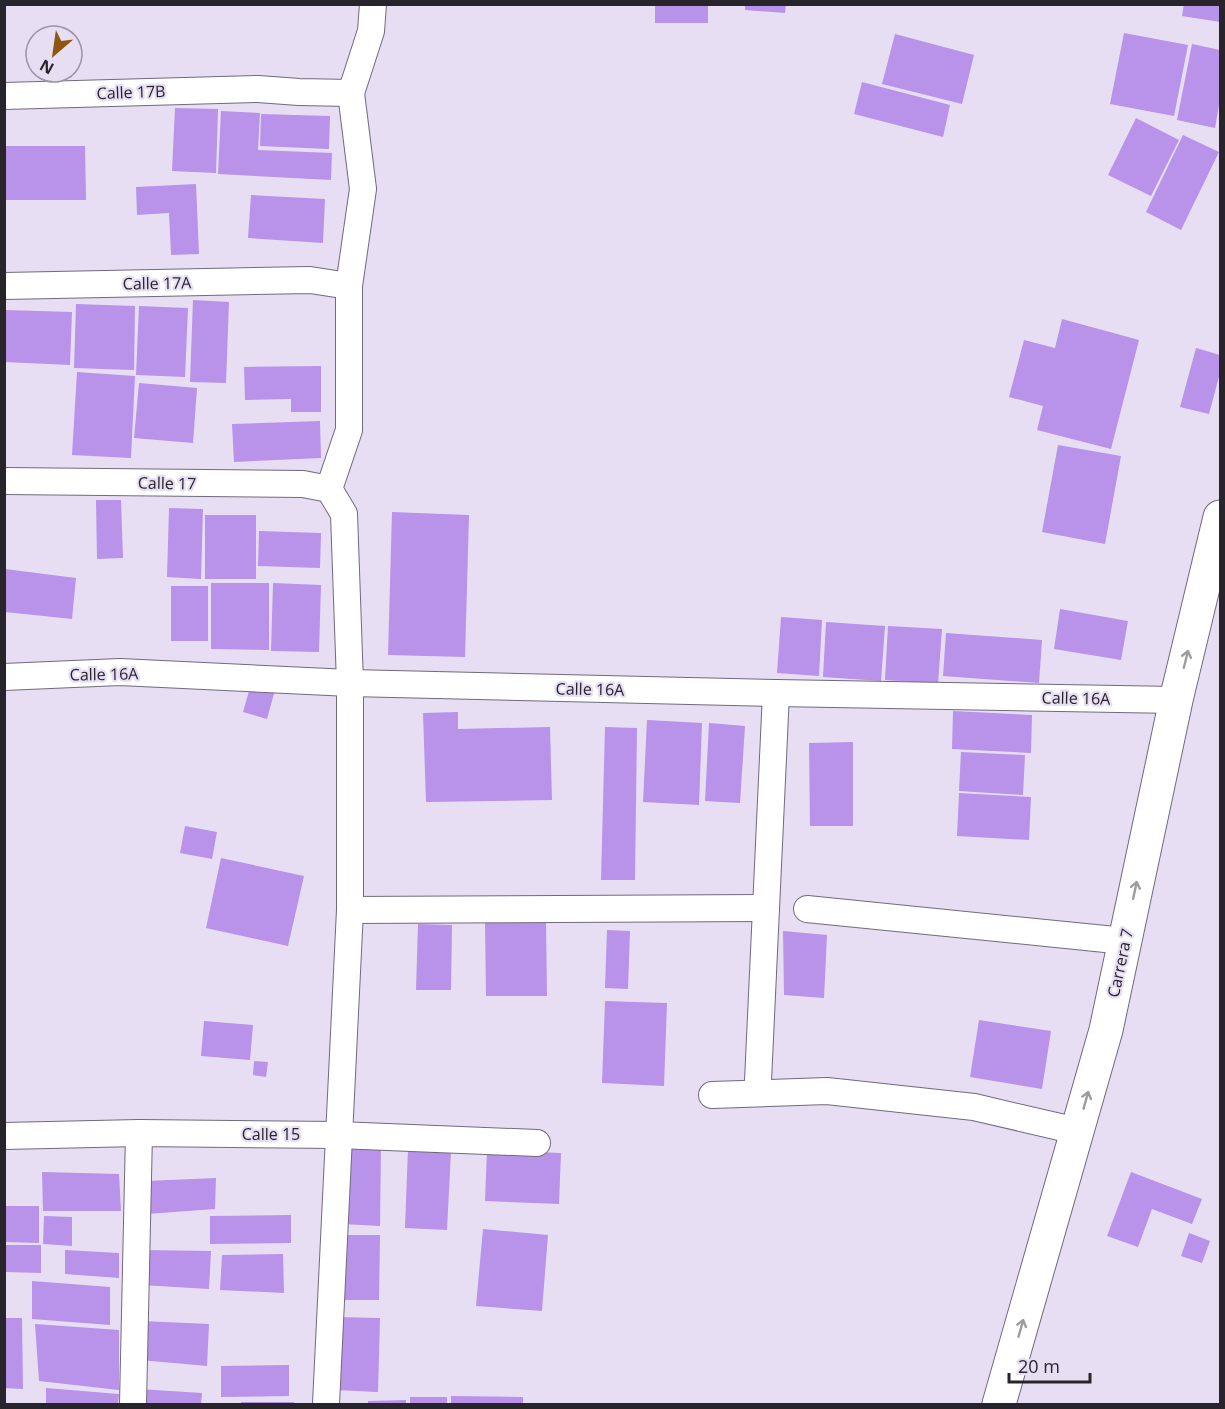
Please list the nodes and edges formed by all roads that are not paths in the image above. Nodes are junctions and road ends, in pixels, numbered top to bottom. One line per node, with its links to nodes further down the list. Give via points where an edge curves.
1 (373, 4): 2 (street, via 371,31)
2 (351, 93): 3 (street, Calle 17B, via 258,89); 5 (street, via 363,189)
3 (4, 96)
4 (4, 286): 5 (street, Calle 17A, via 310,280)
5 (349, 286): 7 (street, via 349,430)
6 (4, 481): 7 (street, Calle 17, via 303,484)
7 (329, 489): 10 (street, via 344,514)
8 (1221, 517): 12 (main road, Carrera 7, one-way to 8)
9 (4, 677): 10 (street, Calle 16A, via 120,672)
10 (350, 683): 11 (street, Calle 16A); 15 (street)
11 (776, 693): 12 (street, Calle 16A); 13 (street)
12 (1176, 700): 16 (main road, Carrera 7, one-way to 12)
13 (766, 908): 15 (street); 17 (street)
14 (807, 909): 16 (street)
15 (350, 910): 21 (street)
16 (1125, 941): 19 (main road, Carrera 7, one-way to 16, via 1106,1030)
17 (758, 1081)
18 (712, 1095): 19 (street, via 827,1091 974,1107)
19 (1077, 1131): 26 (main road, Carrera 7, one-way to 19)
20 (139, 1134): 21 (street, Calle 15); 22 (street, Calle 15); 24 (street)
21 (338, 1134): 23 (street, Calle 15); 25 (street)
22 (4, 1136)
23 (537, 1143)
24 (133, 1404)
25 (326, 1404)
26 (999, 1404)

